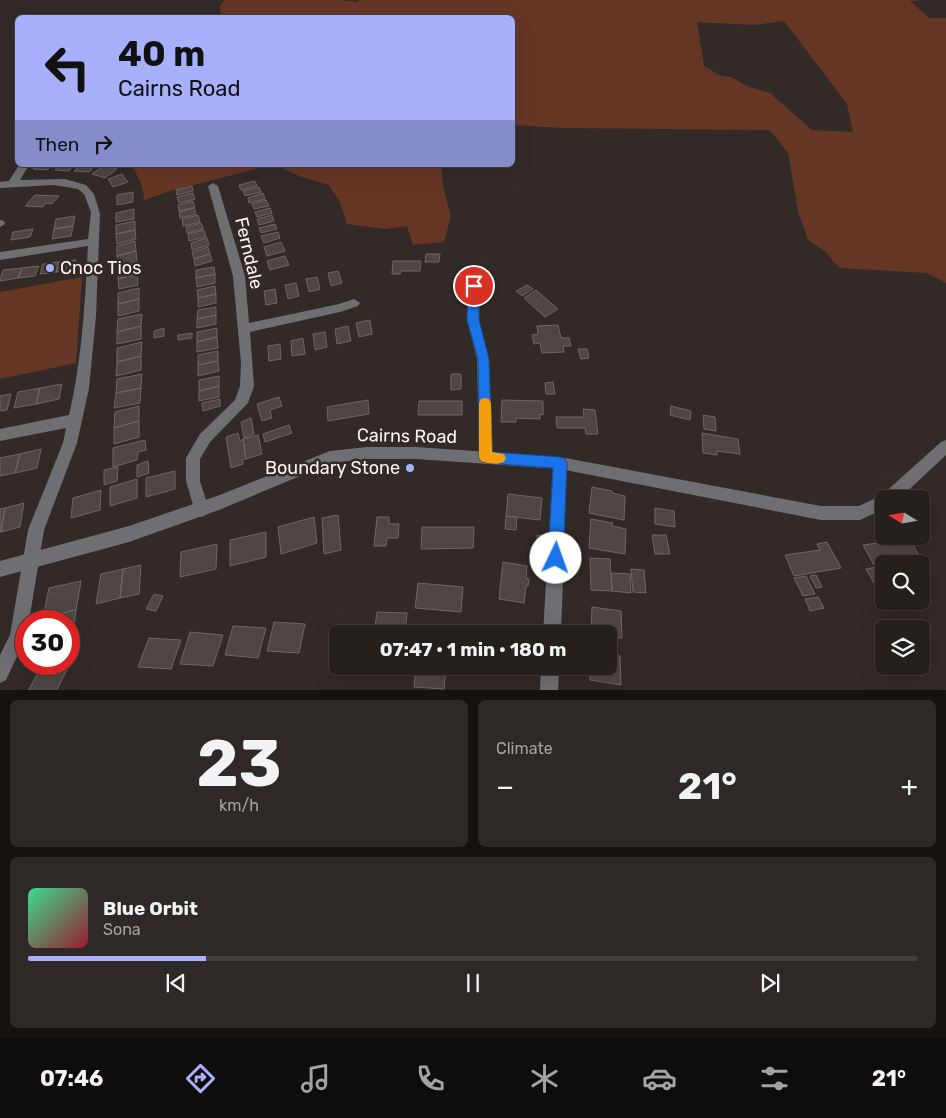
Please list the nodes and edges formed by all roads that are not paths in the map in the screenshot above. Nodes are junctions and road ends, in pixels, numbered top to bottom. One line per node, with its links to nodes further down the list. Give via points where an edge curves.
1 (23, 167): 2 (street)
2 (13, 183): 3 (street); 5 (street, via 47,182 82,187 90,196 94,212)
3 (0, 185)
4 (213, 186): 9 (street, Ferndale, via 236,262)
5 (93, 242): 6 (street); 10 (street, via 90,316)
6 (0, 256)
7 (474, 286): 13 (street, via 473,320 484,359)
8 (354, 302): 9 (street)
9 (244, 329): 17 (street, Ferndale, via 245,395 241,403 205,438 193,458 193,481)
10 (75, 420): 11 (street); 18 (street, via 70,443 36,530)
11 (0, 435)
12 (946, 446): 15 (street)
13 (486, 457): 14 (street, Cairns Road); 17 (street, Cairns Road, via 367,452 330,457)
14 (560, 463): 16 (street, Cairns Road, via 821,513 860,513); 20 (street)
15 (898, 490)
16 (875, 506)
17 (201, 510): 18 (street, Cairns Road)
18 (33, 560): 19 (street, Cairns Road); 21 (street, via 18,636)
19 (0, 569)
20 (552, 625)
21 (0, 674)
22 (550, 675): 23 (street)
23 (549, 690)

